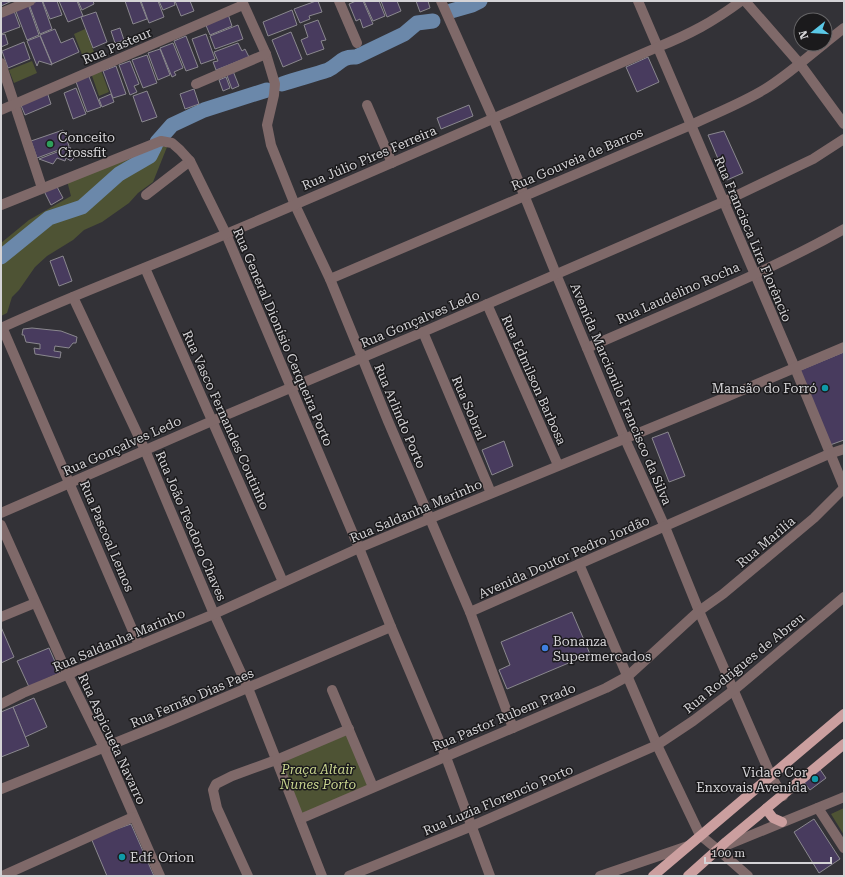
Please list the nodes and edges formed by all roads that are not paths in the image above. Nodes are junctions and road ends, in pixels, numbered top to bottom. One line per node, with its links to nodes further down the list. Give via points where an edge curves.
1 (30, 1): 8 (street)
2 (339, 1): 11 (street)
3 (441, 1): 21 (street, Avenida Marcionilo Francisco da Silva)
4 (638, 1): 12 (street, Rua Francisca Lira Florêncio)
5 (741, 1): 12 (street, Rua Júlio Pires Ferreira, via 708,24)
6 (745, 1): 16 (street)
7 (242, 3): 14 (street, Rua Arlindo Porto); 18 (street, Rua Pasteur)
8 (1, 13)
9 (844, 28): 10 (street, Rua Gouveia de Barros)
10 (833, 37)
11 (357, 43)
12 (658, 46): 21 (street, Rua Júlio Pires Ferreira); 23 (street, Rua Francisca Lira Florêncio)
13 (814, 52): 16 (street, Rua Gouveia de Barros)
14 (266, 54): 17 (street); 31 (street, Rua Arlindo Porto, via 275,84 267,125 268,134)
15 (1, 63): 18 (street)
16 (800, 64): 22 (street); 23 (street, Rua Gouveia de Barros, via 746,100)
17 (196, 84)
18 (14, 105): 20 (street, Rua Pasteur); 27 (street)
19 (367, 105): 26 (street)
20 (1, 110)
21 (493, 118): 26 (street, Rua Júlio Pires Ferreira); 29 (street, Avenida Marcionilo Francisco da Silva)
22 (844, 124)
23 (691, 125): 29 (street, Rua Gouveia de Barros); 30 (street, Rua Francisca Lira Florêncio)
24 (844, 139): 30 (street, Rua Gonçalves Ledo, via 813,159)
25 (190, 161): 27 (street, Rua General Dionísio Cerqueira Porto, via 172,143 161,141); 28 (street); 34 (street, Rua General Dionísio Cerqueira Porto)
26 (392, 163): 31 (street, Rua Júlio Pires Ferreira)
27 (42, 188): 32 (street)
28 (146, 195)
29 (524, 196): 36 (street, Avenida Marcionilo Francisco da Silva); 38 (street, Rua Gouveia de Barros)
30 (723, 202): 36 (street, Rua Gonçalves Ledo); 37 (street, Rua Francisca Lira Florêncio)
31 (295, 204): 34 (street, Rua Júlio Pires Ferreira); 38 (street, Rua Arlindo Porto)
32 (1, 205)
33 (844, 229): 37 (street, Rua Laudelino Rocha)
34 (226, 234): 35 (street, Rua Júlio Pires Ferreira); 47 (street, Rua General Dionísio Cerqueira Porto)
35 (145, 268): 39 (street, Rua Júlio Pires Ferreira); 48 (street, Rua Vasco Fernandes Coutinho)
36 (556, 274): 40 (street, Rua Gonçalves Ledo); 44 (street, Avenida Marcionilo Francisco da Silva)
37 (754, 274): 44 (street, Rua Laudelino Rocha); 46 (street, Rua Francisca Lira Florêncio)
38 (330, 279): 45 (street, Rua Arlindo Porto)
39 (73, 296): 41 (street, Rua Júlio Pires Ferreira); 51 (street, Rua João Teodoro Chaves)
40 (487, 304): 42 (street, Rua Gonçalves Ledo); 53 (street, Rua Edmilson Barbosa)
41 (1, 327): 54 (street, Rua Pascoal Lemos)
42 (423, 332): 45 (street, Rua Gonçalves Ledo); 56 (street, Rua Sobral)
43 (844, 347): 46 (street, Rua Saldanha Marinho)
44 (587, 348): 49 (street, Avenida Marcionilo Francisco da Silva)
45 (362, 358): 47 (street, Rua Gonçalves Ledo); 58 (street, Rua Arlindo Porto)
46 (795, 368): 49 (street, Rua Saldanha Marinho); 52 (street, Rua Francisca Lira Florêncio)
47 (290, 388): 48 (street, Rua Gonçalves Ledo); 61 (street, Rua General Dionísio Cerqueira Porto)
48 (212, 421): 51 (street, Rua Gonçalves Ledo); 63 (street, Rua Vasco Fernandes Coutinho)
49 (625, 439): 53 (street, Rua Saldanha Marinho); 60 (street, Avenida Marcionilo Francisco da Silva)
50 (844, 449): 52 (street, Avenida Doutor Pedro Jordão)
51 (145, 450): 54 (street, Rua Gonçalves Ledo); 68 (street, Rua João Teodoro Chaves)
52 (829, 454): 55 (street, Rua Francisca Lira Florêncio); 60 (street, Avenida Doutor Pedro Jordão)
53 (558, 465): 56 (street, Rua Saldanha Marinho)
54 (70, 483): 57 (street, Rua Gonçalves Ledo); 71 (street, Rua Pascoal Lemos)
55 (844, 488): 66 (street, Rua Marilía, via 814,518 748,574)
56 (491, 493): 58 (street, Rua Saldanha Marinho)
57 (1, 513)
58 (429, 519): 61 (street, Rua Saldanha Marinho); 67 (street, Rua Arlindo Porto)
59 (1, 525): 65 (street, Rua Aspicueta Navarro)
60 (665, 527): 62 (street, Avenida Doutor Pedro Jordão); 66 (street, Avenida Marcionilo Francisco da Silva)
61 (359, 548): 63 (street, Rua Saldanha Marinho); 70 (street, Rua General Dionísio Cerqueira Porto)
62 (579, 564): 67 (street, Avenida Doutor Pedro Jordão); 73 (street)
63 (283, 582): 68 (street, Rua Saldanha Marinho)
64 (844, 596): 76 (street, Rua Rodrigues de Abreu)
65 (35, 602): 69 (street); 72 (street, Rua Aspicueta Navarro)
66 (699, 611): 73 (street, Rua Pastor Rubem Prado); 76 (street, Avenida Marcionilo Francisco da Silva)
67 (470, 612): 79 (street, Rua Arlindo Porto)
68 (214, 614): 71 (street, Rua Saldanha Marinho); 74 (street, Rua João Teodoro Chaves)
69 (1, 617)
70 (391, 627): 74 (street, Rua Fernão Dias Paes); 84 (street, Rua General Dionísio Cerqueira Porto)
71 (139, 645): 72 (street, Rua Saldanha Marinho)
72 (68, 675): 77 (street, Rua Saldanha Marinho); 83 (street, Rua Aspicueta Navarro)
73 (628, 676): 79 (street, Rua Pastor Rubem Prado); 82 (street)
74 (248, 688): 83 (street, Rua Fernão Dias Paes); 85 (street, Rua João Teodoro Chaves)
75 (332, 690): 80 (street)
76 (734, 690): 82 (street, Rua Rodrigues de Abreu); 86 (street, Avenida Marcionilo Francisco da Silva)
77 (1, 704)
78 (844, 714): 86 (main road)
79 (513, 728): 84 (street, Rua Pastor Rubem Prado)
80 (349, 729): 85 (street); 87 (street)
81 (844, 744): 89 (main road)
82 (657, 745): 96 (street, Rua Luzia Florencio Porto); 97 (street)
83 (104, 748): 88 (street, Rua Fernão Dias Paes); 93 (street, Rua Aspicueta Navarro)
84 (446, 756): 87 (street, Rua Pastor Rubem Prado); 96 (street, Rua General Dionísio Cerqueira Porto)
85 (276, 760): 94 (street, Rua João Teodoro Chaves); 103 (street, via 222,780 213,790 217,808)
86 (771, 776): 89 (street, Avenida Marcionilo Francisco da Silva); 97 (main road)
87 (374, 787): 94 (street, Rua Pastor Rubem Prado)
88 (1, 789)
89 (783, 796): 92 (main road)
90 (844, 797): 91 (street)
91 (818, 808): 95 (street); 99 (street)
92 (766, 809): 95 (main road, via 773,818); 100 (main road)
93 (133, 817): 101 (street); 102 (street, Rua Aspicueta Navarro)
94 (300, 819): 104 (street, Rua João Teodoro Chaves)
95 (782, 822): 100 (street)
96 (472, 826): 105 (street, Rua Luzia Florencio Porto); 106 (street, Rua General Dionísio Cerqueira Porto)
97 (700, 835): 98 (main road); 100 (street)
98 (688, 846): 107 (street); 108 (main road)
99 (844, 848)
100 (718, 849): 109 (main road); 110 (street)
101 (2, 876)
102 (160, 876)
103 (248, 876)
104 (322, 876)
105 (349, 876)
106 (490, 876)
107 (600, 876)
108 (652, 876)
109 (688, 876)
110 (748, 876)

